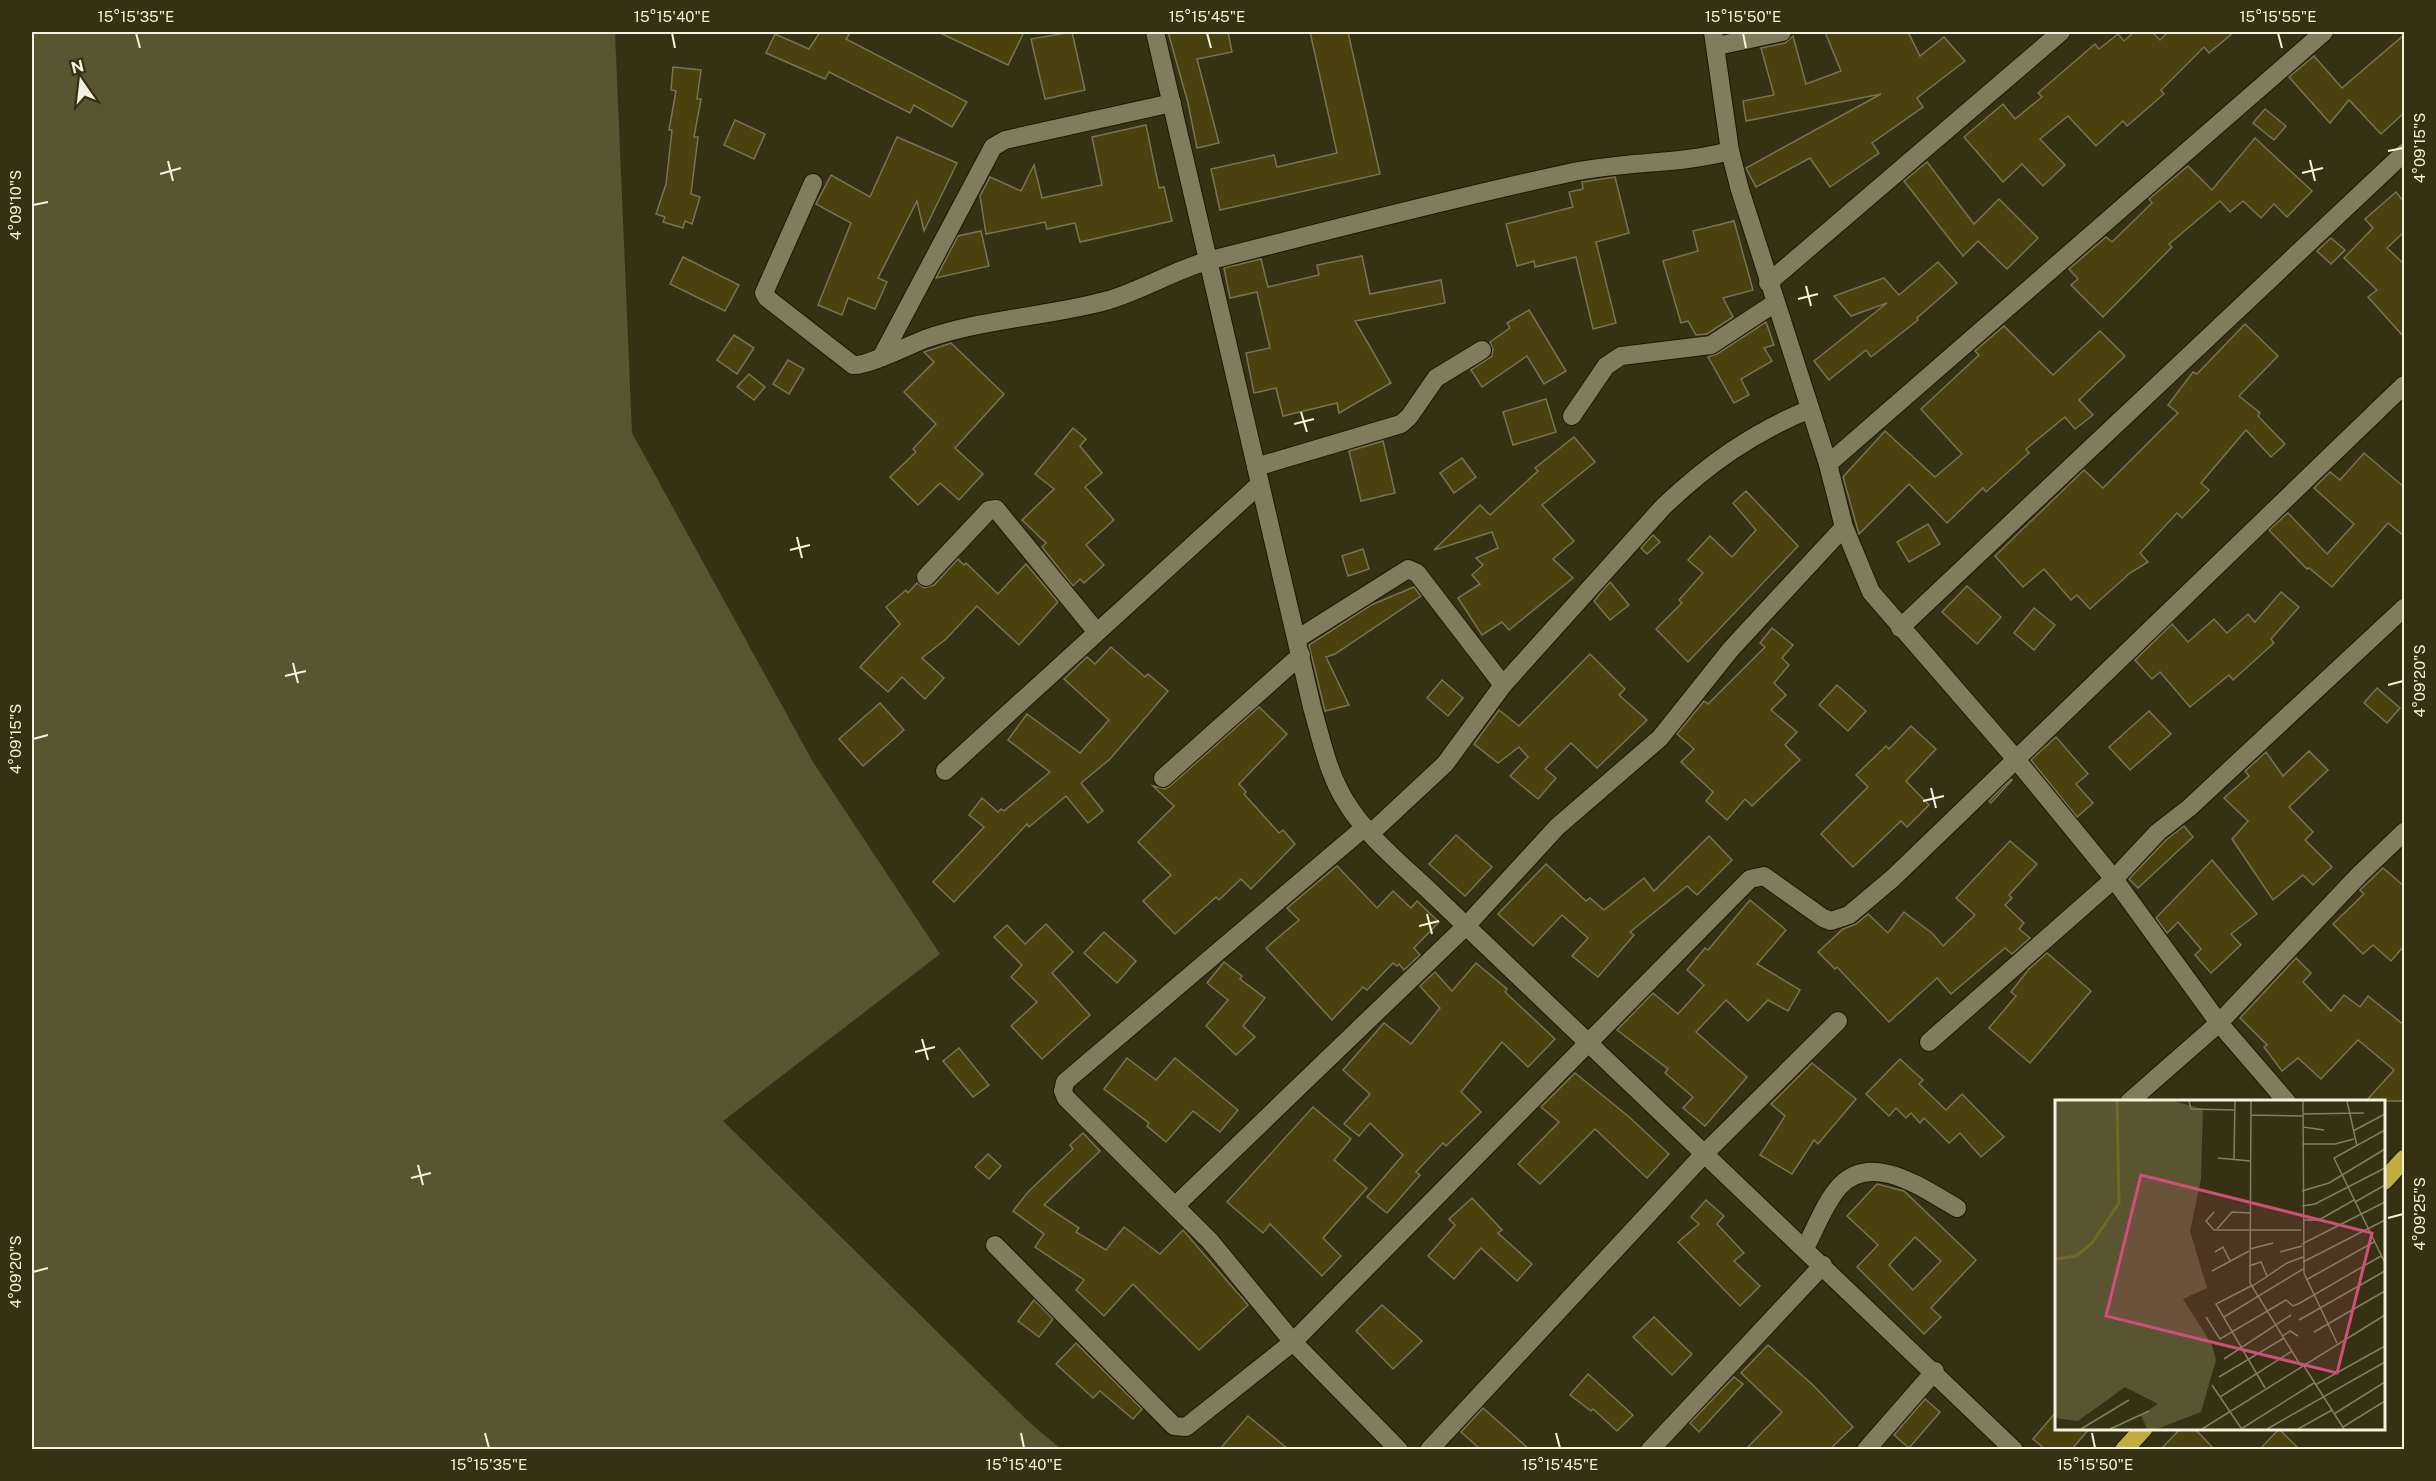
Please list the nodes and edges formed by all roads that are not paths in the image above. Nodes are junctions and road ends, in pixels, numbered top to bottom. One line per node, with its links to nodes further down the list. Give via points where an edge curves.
1 (1155, 32): 6 (street)
2 (1782, 32): 5 (street)
3 (2061, 32): 11 (street)
4 (2324, 32): 18 (street)
5 (1715, 39): 7 (street)
6 (1172, 104): 10 (street); 14 (street, via 1005,140 993,147)
7 (1730, 151): 10 (street, via 1684,161 1570,172); 11 (street)
8 (2404, 153): 23 (street)
9 (813, 183): 14 (street, via 764,293 853,365 867,365)
10 (1207, 261): 14 (street, via 1112,299 963,327); 19 (street)
11 (1768, 283): 12 (street)
12 (1774, 303): 16 (street); 17 (street, via 1711,345 1621,356 1606,366)
13 (1482, 350): 19 (street, via 1436,378 1401,424)
14 (882, 356)
15 (2404, 385): 27 (street)
16 (1810, 409): 18 (street); 26 (street, via 1750,437 1687,484)
17 (1572, 416)
18 (1828, 464): 20 (street)
19 (1258, 476): 24 (street); 25 (street)
20 (1844, 527): 23 (street, via 1871,592); 33 (street, via 1731,649 1660,738 1557,827)
21 (926, 577): 24 (street, via 989,510 996,509)
22 (2404, 608): 32 (street, via 2158,832)
23 (1900, 628): 27 (street)
24 (1096, 631): 28 (street)
25 (1299, 647): 26 (street, via 1408,569 1417,573); 29 (street); 30 (street, via 1324,748 1346,802)
26 (1503, 685): 30 (street, via 1445,764)
27 (2015, 758): 32 (street); 36 (street, via 1921,852 1850,915 1831,921 1764,876 1750,879)
28 (945, 771)
29 (1163, 778)
30 (1368, 830): 33 (street); 43 (street, via 1065,1082 1066,1098)
31 (2404, 832): 35 (street)
32 (2114, 879): 35 (street); 37 (street)
33 (1467, 925): 36 (street); 43 (street)
34 (1838, 1021): 40 (street)
35 (2219, 1023): 38 (street); 39 (street)
36 (1589, 1042): 40 (street); 48 (street)
37 (1929, 1042)
38 (2130, 1100)
39 (2287, 1100)
40 (1705, 1153): 46 (street); 52 (street)
41 (2404, 1159): 42 (highway)
42 (2385, 1180)
43 (1175, 1206): 48 (street, via 1236,1269)
44 (1957, 1208): 46 (street, via 1900,1177 1876,1172 1860,1175 1840,1186)
45 (995, 1245): 48 (street, via 1180,1428)
46 (1805, 1248): 47 (street)
47 (1822, 1264): 49 (street); 53 (street)
48 (1293, 1342): 51 (street)
49 (1935, 1371): 54 (street); 55 (street)
50 (2142, 1430): 56 (highway)
51 (1399, 1449)
52 (1428, 1449)
53 (1650, 1449)
54 (1866, 1449)
55 (2014, 1449)
56 (2124, 1449)

